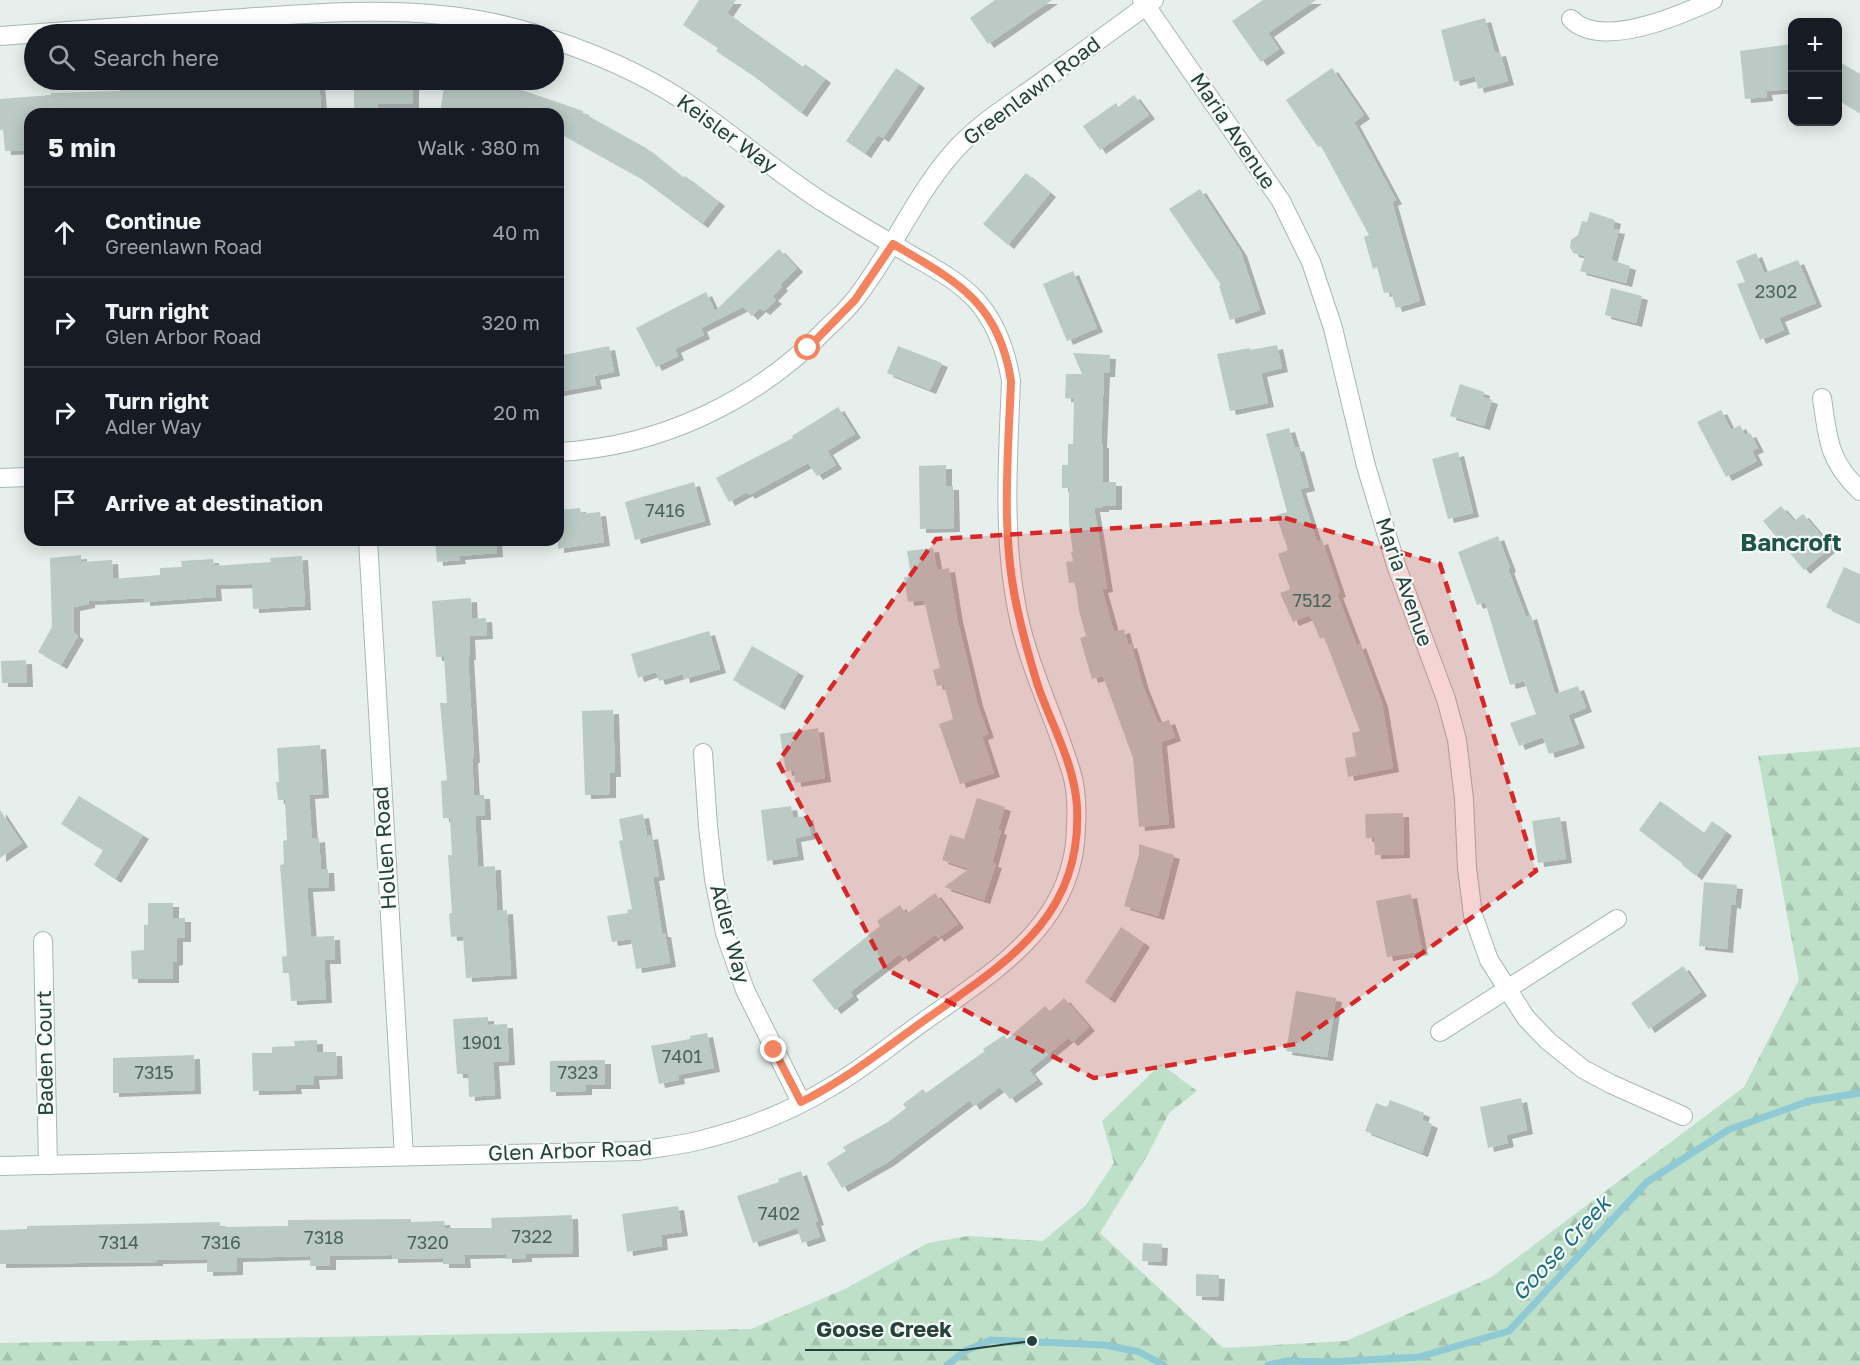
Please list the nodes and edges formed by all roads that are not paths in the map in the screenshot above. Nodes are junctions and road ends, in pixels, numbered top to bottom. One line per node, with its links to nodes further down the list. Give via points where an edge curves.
1 (1713, 0): 3 (street, via 1684,14 1632,29 1597,30 1579,27)
2 (1148, 2): 9 (street, Greenlawn Road, via 980,126 949,156); 19 (street, Maria Avenue, via 1281,201 1311,262 1333,328 1372,488 1446,699 1464,799 1473,915 1489,960)
3 (1571, 19)
4 (160, 24): 5 (street, via 380,10 452,16)
5 (489, 24)
6 (24, 34): 7 (street)
7 (0, 36)
8 (564, 43): 9 (street, Keisler Way, via 654,83 699,111 828,206)
9 (893, 244): 11 (street, Greenlawn Road, via 855,300 808,348 766,381 716,411 666,432); 21 (street, Glen Arbor Road, via 973,297 993,324 1008,363 1009,557 1018,614 1038,686 1072,772 1076,839 1059,896 1023,946 834,1086)
10 (1822, 398): 14 (street, via 1828,443 1835,461)
11 (564, 451)
12 (24, 477): 13 (street)
13 (0, 478)
14 (1860, 491)
15 (368, 546): 23 (street, Hollen Road)
16 (703, 753): 21 (street, Adler Way, via 713,868 725,933 745,990)
17 (1617, 919): 19 (street)
18 (43, 941): 24 (street, Baden Court)
19 (1507, 989): 20 (street); 22 (street, Maria Avenue, via 1526,1018 1548,1041 1583,1068)
20 (1440, 1032)
21 (801, 1102): 23 (street, Glen Arbor Road, via 750,1126 703,1140 639,1151)
22 (1683, 1116)
23 (404, 1156): 24 (street, Glen Arbor Road)
24 (48, 1165): 25 (street, Glen Arbor Road)
25 (0, 1166)

